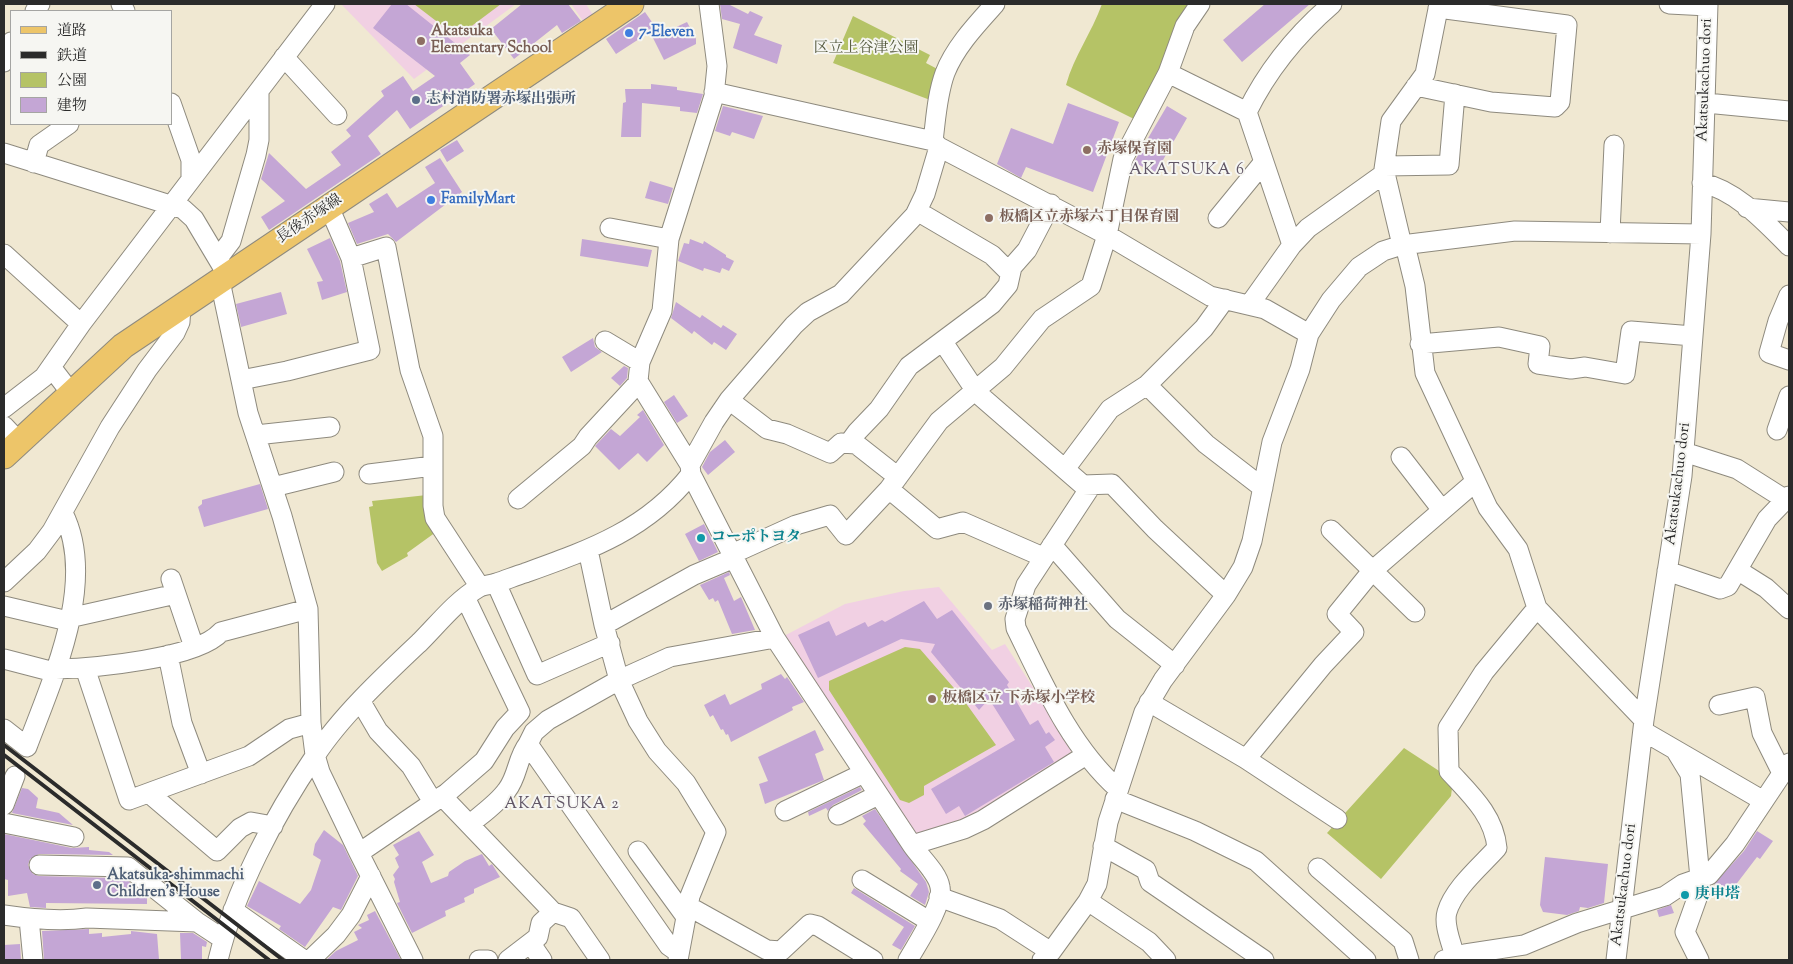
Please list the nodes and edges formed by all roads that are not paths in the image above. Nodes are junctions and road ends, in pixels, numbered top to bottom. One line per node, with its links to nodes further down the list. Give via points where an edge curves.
1 (325, 4): 11 (street)
2 (631, 4): 34 (main road, 長後赤塚線)
3 (710, 4): 16 (street, via 717,58)
4 (995, 4): 24 (street, via 953,56 945,73 938,103)
5 (1200, 4): 13 (street, via 1185,26)
6 (1332, 4): 21 (street, via 1284,52 1262,82)
7 (1669, 4): 8 (street)
8 (1708, 5): 18 (street, Akatsukachuo dori)
9 (1439, 6): 14 (street, via 1425,74); 17 (street, via 1567,25 1560,102 1555,107 1491,102)
10 (10, 45): 12 (street)
11 (284, 57): 15 (street); 22 (street)
12 (4, 62)
13 (1168, 73): 21 (street); 42 (street, via 1123,159)
14 (1416, 86): 17 (street); 29 (street, via 1390,121)
15 (259, 92): 30 (street); 49 (street, via 260,140)
16 (714, 94): 24 (street); 43 (street)
17 (1455, 94): 29 (street, via 1449,165)
18 (1706, 103): 20 (street); 31 (street, Akatsukachuo dori)
19 (172, 106): 30 (street, via 191,160)
20 (1789, 111)
21 (1247, 112): 28 (street)
22 (337, 115)
23 (68, 125): 27 (street, via 39,145)
24 (936, 144): 32 (street); 36 (street, via 925,194)
25 (1614, 145): 40 (street)
26 (4, 154): 27 (street)
27 (34, 163): 33 (street)
28 (1263, 163): 38 (street); 45 (street)
29 (1385, 169): 44 (street); 45 (street, via 1308,228)
30 (191, 178): 33 (street)
31 (1702, 183): 35 (street, via 1717,186); 41 (street, Akatsukachuo dori)
32 (1051, 204): 42 (street); 50 (street, via 1028,250 1012,266)
33 (171, 205): 49 (street, via 191,214); 55 (street)
34 (329, 207): 48 (street); 49 (main road, 長後赤塚線)
35 (1747, 208): 37 (street); 46 (street)
36 (917, 211): 50 (street, via 992,255); 70 (street, via 841,294 808,312 794,325)
37 (1789, 212)
38 (1218, 218)
39 (610, 228): 43 (street)
40 (1610, 233): 41 (street); 44 (street, via 1515,232)
41 (1701, 234): 57 (street, Akatsukachuo dori)
42 (1107, 235): 52 (street, via 1210,296); 67 (street, via 1092,286 1042,319 1003,367)
43 (669, 238): 62 (street, via 662,311)
44 (1403, 245): 56 (street, via 1383,251 1358,267); 60 (street, via 1415,286)
45 (1292, 246): 53 (street)
46 (1789, 246)
47 (4, 254): 55 (street)
48 (351, 258): 64 (street, via 370,350); 79 (street, via 386,247 410,370 433,436)
49 (222, 272): 54 (main road, 長後赤塚線); 64 (street)
50 (1010, 273): 59 (street, via 1008,286 992,304)
51 (1789, 295): 61 (street, via 1769,353)
52 (1225, 299): 53 (street); 66 (street, via 1204,328)
53 (1250, 304): 56 (street)
54 (181, 306): 68 (main road, 長後赤塚線, via 123,346); 92 (street, via 175,333 146,370 110,427)
55 (81, 324): 63 (street)
56 (1309, 334): 88 (street, via 1300,369 1272,442)
57 (1693, 336): 60 (street, via 1631,331 1625,374 1538,364 1540,346 1512,339 1483,338); 77 (street, Akatsukachuo dori)
58 (605, 341): 62 (street)
59 (943, 342): 67 (street); 76 (street, via 909,366)
60 (1420, 344): 84 (street, via 1425,373)
61 (1789, 360)
62 (640, 362): 65 (street)
63 (52, 367): 68 (street); 71 (street)
64 (242, 380): 74 (street)
65 (639, 382): 81 (street); 89 (street, via 582,446)
66 (1147, 385): 80 (street, via 1110,409); 88 (street, via 1206,444)
67 (975, 389): 80 (street); 85 (street, via 939,421)
68 (71, 393): 75 (main road, 長後赤塚線)
69 (1789, 396): 73 (street)
70 (729, 400): 76 (street, via 766,429 830,453 842,443); 81 (street, via 714,422)
71 (4, 408)
72 (330, 426): 74 (street)
73 (1777, 430)
74 (256, 435): 87 (street)
75 (9, 441)
76 (849, 443): 85 (street, via 856,444)
77 (1684, 452): 90 (street, via 1737,468); 98 (street, Akatsukachuo dori)
78 (1401, 457): 91 (street)
79 (433, 466): 83 (street); 101 (street, via 435,518)
80 (1064, 469): 86 (street, via 1083,485)
81 (691, 470): 94 (street, via 652,515); 96 (street)
82 (334, 472): 87 (street)
83 (369, 474)
84 (1474, 482): 91 (street); 104 (street, via 1518,550)
85 (893, 483): 95 (street, via 937,529 964,522); 96 (street, via 846,535 830,515 796,525)
86 (1091, 486): 95 (street); 102 (street, via 1112,484 1155,529)
87 (273, 487): 105 (street)
88 (1263, 488): 102 (street, via 1243,567)
89 (518, 499)
90 (1787, 501): 99 (street, via 1767,519)
91 (1442, 510): 97 (street)
92 (63, 513): 100 (street, via 37,551); 108 (street, via 69,525 77,572)
93 (1331, 530): 97 (street)
94 (588, 550): 101 (street); 109 (street)
95 (1047, 551): 115 (street, via 1117,619); 128 (street, via 1026,585 1015,619 1016,628 1046,690)
96 (733, 556): 109 (street); 110 (street)
97 (1372, 570): 107 (street); 129 (street, via 1337,614 1354,632)
98 (1667, 571): 99 (street, via 1720,589 1728,586); 123 (street, Akatsukachuo dori)
99 (1739, 571): 106 (street, via 1766,588)
100 (4, 582)
101 (480, 589): 111 (street, via 537,675); 119 (street); 137 (street, via 520,712 505,728 484,761)
102 (1226, 594): 115 (street)
103 (4, 606): 108 (street)
104 (1537, 608): 123 (street); 169 (street, via 1484,672 1448,728 1449,771 1477,801 1492,824 1497,848 1459,891 1446,912)
105 (308, 609): 112 (street, via 221,632 214,640); 122 (street)
106 (1789, 609)
107 (1415, 612)
108 (68, 620): 112 (street, via 174,586); 117 (street)
109 (604, 625): 111 (street)
110 (775, 638): 118 (street, via 670,657); 130 (street)
111 (610, 643): 118 (street)
112 (194, 646): 113 (street)
113 (168, 655): 116 (street); 131 (street, via 182,723)
114 (4, 659): 117 (street)
115 (1175, 664): 120 (street)
116 (85, 668): 117 (street); 134 (street, via 129,800)
117 (55, 671): 124 (street, via 28,747)
118 (619, 680): 125 (street, via 548,720 534,732); 159 (street, via 638,721 657,751 686,783 716,832)
119 (361, 702): 127 (street); 137 (street, via 378,731)
120 (1150, 702): 129 (street); 135 (street)
121 (1719, 704): 133 (street, via 1755,696 1762,733)
122 (311, 723): 127 (street); 131 (street, via 289,729 249,756)
123 (1643, 725): 126 (street); 158 (street, Akatsukachuo dori)
124 (4, 730)
125 (528, 744): 143 (street, via 520,755 516,773 507,790); 152 (street)
126 (1676, 751): 133 (street); 153 (street, via 1690,774)
127 (315, 755): 144 (street); 148 (street)
128 (1086, 755): 135 (street); 146 (street, via 983,820)
129 (1246, 759): 141 (street)
130 (864, 773): 136 (street); 139 (street)
131 (201, 774): 134 (street)
132 (16, 776): 138 (street)
133 (1779, 784): 153 (street, via 1709,875)
134 (150, 794): 144 (street, via 217,851 240,828 251,822)
135 (1117, 794): 147 (street); 183 (street, via 1256,862)
136 (878, 795): 140 (street); 146 (street)
137 (437, 799): 143 (street); 148 (street)
138 (4, 801)
139 (785, 811)
140 (838, 815)
141 (1337, 819)
142 (4, 823): 145 (street)
143 (470, 824): 160 (street)
144 (273, 826): 157 (street)
145 (74, 837)
146 (912, 845): 155 (street, via 936,878 940,887)
147 (1103, 846): 156 (street, via 1096,884); 182 (street, via 1146,870 1150,882)
148 (359, 853): 151 (street)
149 (39, 865): 164 (street, via 128,867)
150 (1318, 868): 184 (street, via 1403,941)
151 (371, 876): 172 (street, via 351,915); 173 (street)
152 (621, 877): 159 (street, via 642,857); 167 (street, via 668,946)
153 (1700, 878): 158 (street, via 1665,896); 186 (street, via 1700,890 1685,932)
154 (862, 880): 163 (street)
155 (939, 898): 163 (street); 168 (street, via 1000,919)
156 (1088, 901): 168 (street); 181 (street, via 1149,942)
157 (233, 910): 166 (street); 171 (street)
158 (1622, 910): 169 (street, via 1577,923 1524,946); 185 (street, Akatsukachuo dori)
159 (687, 911): 167 (street); 179 (street, via 767,950 781,951 810,924 818,926)
160 (553, 912): 165 (street, via 541,923 538,937); 178 (street, via 571,918)
161 (4, 915): 162 (street)
162 (29, 919): 164 (street); 170 (street)
163 (929, 921): 180 (street)
164 (196, 922): 166 (street)
165 (531, 944): 176 (street); 177 (street)
166 (224, 954)
167 (679, 956)
168 (1048, 957)
169 (1449, 959)
170 (33, 960)
171 (304, 960)
172 (310, 960)
173 (413, 960)
174 (479, 960): 175 (street)
175 (488, 960)
176 (508, 960)
177 (542, 960)
178 (600, 960)
179 (873, 960)
180 (908, 960)
181 (1166, 960)
182 (1264, 960)
183 (1366, 960)
184 (1408, 960)
185 (1616, 960)
186 (1699, 960)

